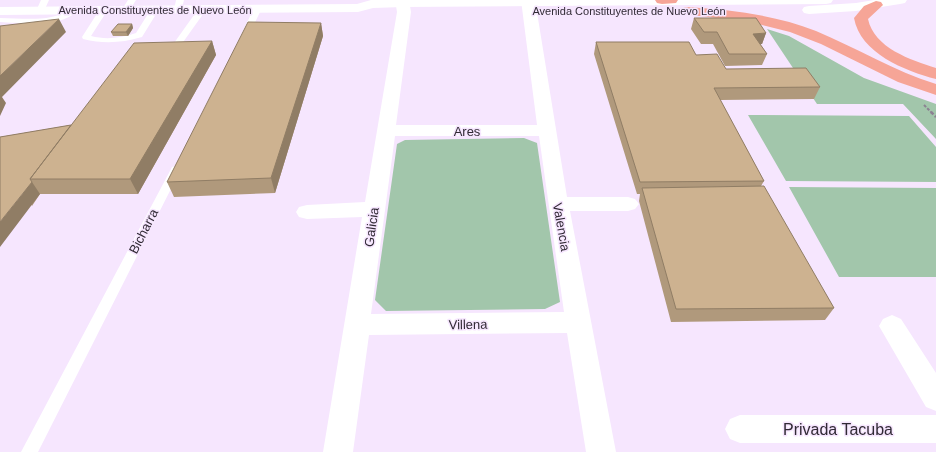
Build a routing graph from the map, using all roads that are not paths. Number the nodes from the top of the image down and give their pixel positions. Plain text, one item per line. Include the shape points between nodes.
1 (662, 0) edge
2 (671, 0) edge
3 (826, 0) edge
4 (900, 0) edge
5 (129, 5) edge
6 (179, 5) edge
7 (403, 5) edge
8 (529, 5) edge
9 (876, 5) junction
10 (42, 6) edge
11 (202, 10) junction
12 (257, 10) junction
13 (0, 11) edge
14 (74, 11) junction
15 (103, 11) junction
16 (154, 11) junction
17 (688, 11) junction
18 (0, 20) edge
19 (239, 46) edge
20 (173, 50) edge
21 (936, 74) edge
22 (936, 90) edge
23 (548, 130) junction
24 (386, 131) junction
25 (181, 158) edge
26 (558, 204) junction
27 (628, 204) dead end
28 (374, 209) junction
29 (307, 212) dead end
30 (579, 322) junction
31 (357, 325) junction
32 (892, 326) dead end
33 (936, 398) edge
34 (740, 429) dead end
35 (936, 429) edge
36 (29, 452) edge
37 (338, 452) edge
38 (601, 452) edge

1 - 2 highway
1 - 3 street, Avenida Constituyentes de Nuevo León
1 - 8 street, Avenida Constituyentes de Nuevo León
4 - 9 street, Avenida Constituyentes de Nuevo León
5 - 15 street, Avenida Constituyentes de Nuevo León
5 - 16 street, Avenida Constituyentes de Nuevo León
6 - 11 street, Avenida Constituyentes de Nuevo León
6 - 16 street, Avenida Constituyentes de Nuevo León
7 - 8 street, Avenida Constituyentes de Nuevo León
7 - 12 street, Avenida Constituyentes de Nuevo León via 371,11 358,8
7 - 24 street, Galicia
8 - 17 street, Avenida Constituyentes de Nuevo León
8 - 23 street, Valencia
9 - 17 street, Avenida Constituyentes de Nuevo León via 834,9
9 - 21 highway via 861,18 867,36 895,57
10 - 13 street, Avenida Constituyentes de Nuevo León
10 - 14 street, Avenida Constituyentes de Nuevo León
11 - 12 street, Avenida Constituyentes de Nuevo León
11 - 20 lane
12 - 19 lane
14 - 15 street, Avenida Constituyentes de Nuevo León
14 - 18 lane via 70,15 54,19
15 - 16 lane via 86,37 99,41 124,40 139,35
17 - 22 highway via 738,15 789,26
23 - 24 street, Ares
23 - 26 street, Valencia
24 - 28 street, Galicia
25 - 36 lane, Bicharra
26 - 27 street
26 - 30 street, Valencia
28 - 29 street
28 - 31 street, Galicia
30 - 31 street, Villena
30 - 38 street, Valencia
31 - 37 street, Galicia
32 - 33 street
34 - 35 street, Privada Tacuba

